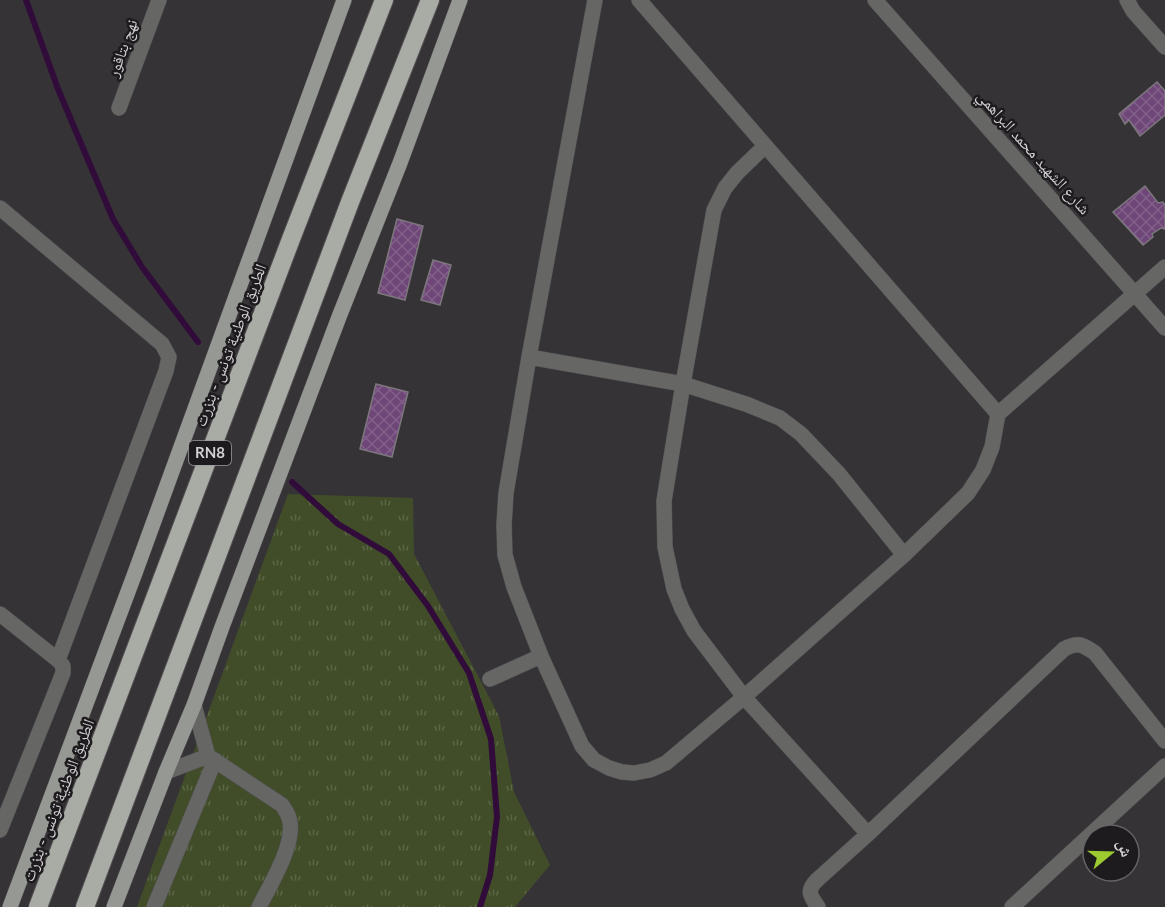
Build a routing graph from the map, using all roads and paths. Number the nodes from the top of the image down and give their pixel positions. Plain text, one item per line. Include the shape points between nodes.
1 (159, 0) edge
2 (344, 0) edge
3 (384, 0) edge
4 (430, 0) edge
5 (460, 0) edge
6 (595, 0) edge
7 (639, 0) edge
8 (875, 0) edge
9 (1127, 0) edge
10 (1165, 47) edge
11 (119, 108) dead end
12 (765, 146) junction
13 (0, 208) edge
14 (1165, 267) edge
15 (1135, 293) junction
16 (1165, 328) edge
17 (529, 357) junction
18 (683, 384) junction
19 (998, 414) junction
20 (904, 555) junction
21 (0, 614) edge
22 (541, 656) junction
23 (58, 660) junction
24 (490, 679) dead end
25 (744, 697) junction
26 (194, 705) junction
27 (1165, 741) edge
28 (212, 758) junction
29 (1165, 766) edge
30 (166, 772) junction
31 (0, 830) edge
32 (868, 834) junction
33 (10, 907) edge
34 (38, 907) edge
35 (85, 907) edge
36 (114, 907) edge
37 (154, 907) edge
38 (259, 907) edge
39 (818, 907) edge
40 (1012, 907) edge

1 - 11 street, نهج بتاقور
2 - 33 main road
3 - 34 highway, الطريق الوطنية تونس - بنزرت / RN8
4 - 35 highway, RN8
5 - 26 main road
6 - 17 street
7 - 12 street
8 - 15 street, شارع الشهيد محمد البراهمي
9 - 10 street
12 - 18 street via 724,188 714,210
12 - 19 street
13 - 23 street via 162,344 169,357
14 - 15 street
15 - 16 street, شارع الشهيد محمد البراهمي
15 - 19 street
17 - 18 street
17 - 22 street via 506,493 505,555
18 - 20 street via 780,418 801,434 839,474
18 - 25 street via 664,501 666,547 674,589 694,631
19 - 20 street via 992,447 968,493
20 - 25 street
21 - 23 street
22 - 24 street
22 - 25 street via 582,746 594,760 622,772 642,772 666,763
23 - 31 street via 63,673
25 - 32 street
26 - 28 street
26 - 30 main road
27 - 32 street via 1095,653 1084,645 1073,644
28 - 30 street
28 - 37 street
28 - 38 street via 282,805 289,817 291,832 286,852
29 - 40 street
30 - 36 main road
32 - 39 street via 811,885

